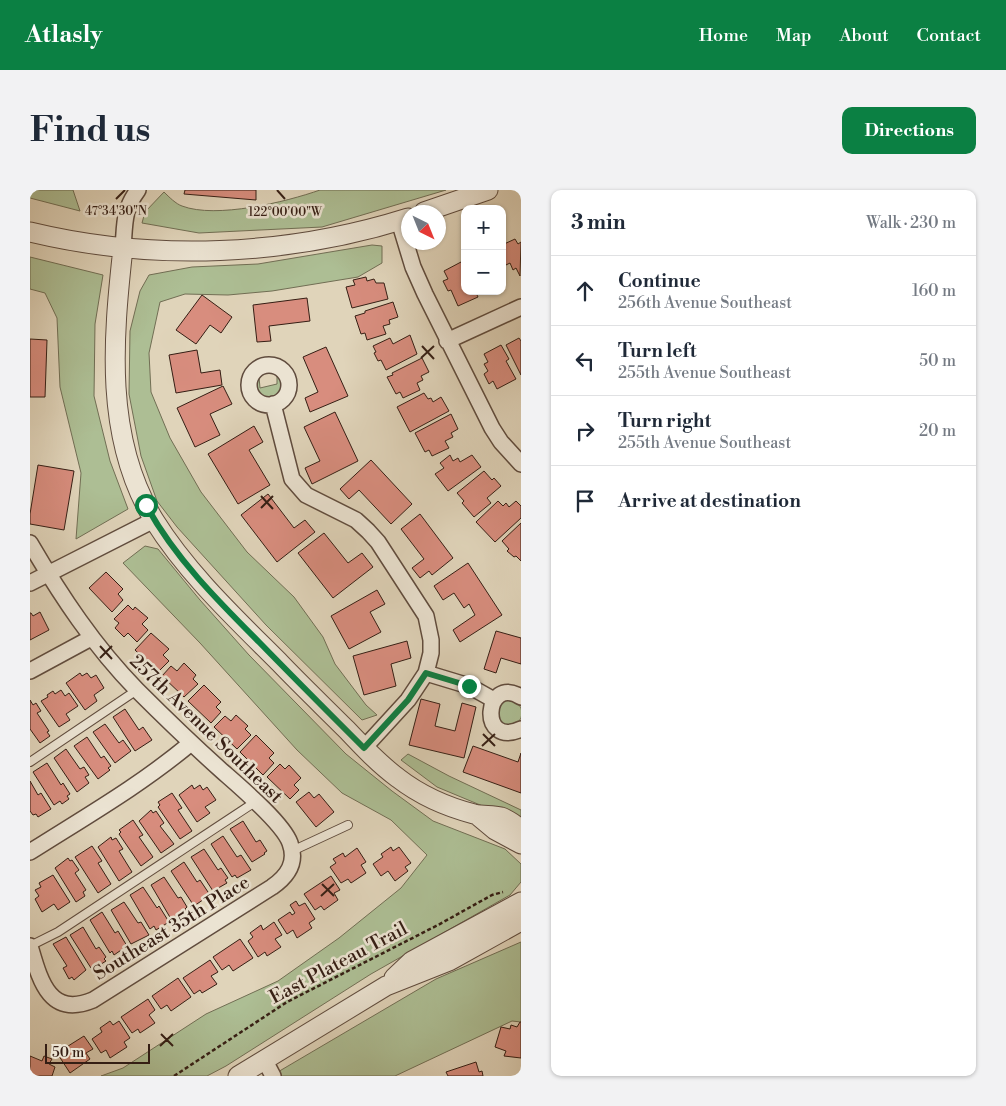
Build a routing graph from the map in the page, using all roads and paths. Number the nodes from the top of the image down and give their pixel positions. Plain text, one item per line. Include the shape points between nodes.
1 (138, 190) edge
2 (488, 190) edge
3 (444, 205) edge
4 (401, 220) edge
5 (30, 232) edge
6 (123, 248) junction
7 (410, 250) edge
8 (521, 307) edge
9 (447, 341) junction
10 (273, 404) dead end
11 (521, 464) edge
12 (154, 520) junction
13 (30, 543) edge
14 (48, 574) junction
15 (30, 583) edge
16 (91, 638) junction
17 (30, 671) edge
18 (426, 673) junction
19 (138, 690) junction
20 (521, 697) edge
21 (494, 700) junction
22 (521, 729) edge
23 (191, 743) junction
24 (364, 748) junction
25 (30, 762) edge
26 (255, 802) junction
27 (476, 814) junction
28 (348, 825) dead end
29 (521, 829) edge
30 (521, 844) edge
31 (292, 851) junction
32 (30, 852) edge
33 (514, 896) edge
34 (521, 921) edge
35 (30, 946) edge
36 (386, 986) junction
37 (264, 1059) junction
38 (174, 1076) edge
39 (238, 1076) edge
40 (273, 1076) edge

1 - 6 street via 126,212
2 - 3 street
4 - 6 street via 357,232 246,250
5 - 6 street via 61,240
6 - 12 street via 114,353 119,417 133,476
7 - 9 street via 414,267
8 - 9 street
9 - 11 street via 492,428
10 - 18 street via 292,479 306,495 356,520 368,531 426,616 431,653
12 - 14 street
12 - 24 street via 216,598
13 - 14 street, 257th Avenue Southeast
14 - 15 street
14 - 16 street, 257th Avenue Southeast
16 - 17 street
16 - 19 street, 257th Avenue Southeast
18 - 21 street via 469,686
18 - 24 street via 408,700
19 - 23 street, 257th Avenue Southeast
19 - 25 lane
20 - 21 street via 506,693
21 - 22 street via 490,718 497,728 509,732
23 - 26 street, 257th Avenue Southeast
23 - 32 street via 130,790
24 - 27 street via 417,790 442,804
26 - 31 street, 257th Avenue Southeast via 283,830
26 - 35 lane via 58,932
27 - 29 street via 502,818
27 - 30 street via 495,830
28 - 31 lane
31 - 35 street, Southeast 35th Place via 290,870 282,880 81,1005 58,1001 44,986
33 - 36 street via 412,961
33 - 38 path, East Plateau Trail via 492,896 287,1002
34 - 36 street via 449,961
36 - 37 street
37 - 39 street
37 - 40 street

